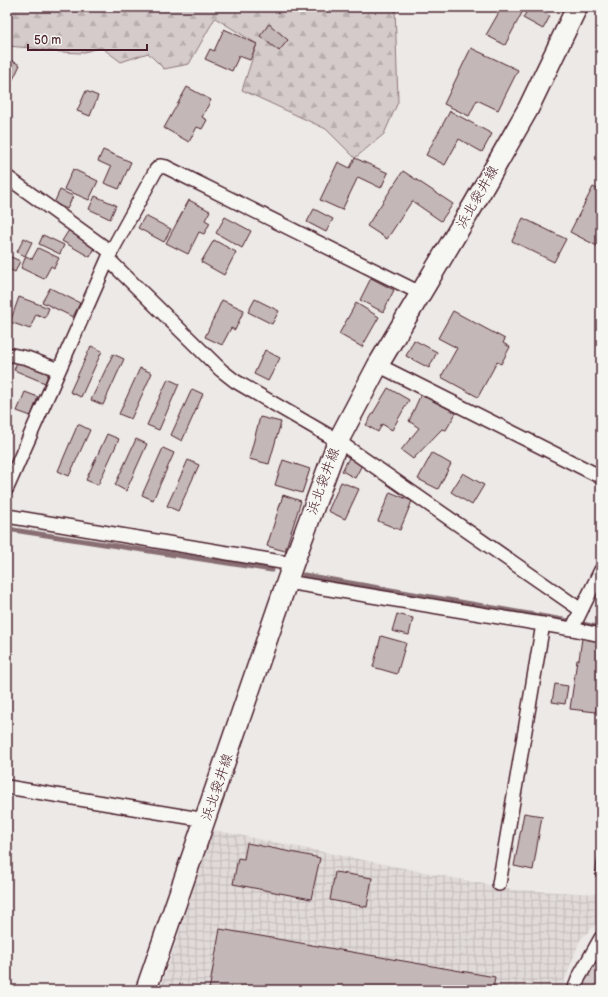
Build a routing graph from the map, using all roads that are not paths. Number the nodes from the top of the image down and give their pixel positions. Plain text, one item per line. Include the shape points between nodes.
1 (578, 7) edge
2 (7, 176) edge
3 (109, 255) junction
4 (420, 293) junction
5 (7, 354) edge
6 (378, 365) junction
7 (59, 370) junction
8 (338, 441) junction
9 (601, 477) edge
10 (7, 488) edge
11 (7, 516) edge
12 (293, 564) junction
13 (601, 570) edge
14 (287, 582) junction
15 (581, 610) junction
16 (543, 624) junction
17 (572, 629) junction
18 (601, 635) edge
19 (7, 787) edge
20 (206, 820) junction
21 (499, 884) dead end
22 (601, 938) edge
23 (146, 990) edge
24 (574, 990) edge

1 - 4 main road, 浜北袋井線 via 528,109
2 - 3 street
3 - 4 street via 160,166
3 - 7 street
3 - 8 street via 220,370
4 - 6 main road, 浜北袋井線
5 - 7 street via 28,358
6 - 8 main road, 浜北袋井線
6 - 9 street
7 - 10 street
8 - 12 main road, 浜北袋井線
8 - 15 street
11 - 12 street
12 - 14 main road, 浜北袋井線
13 - 15 street
14 - 16 street
14 - 20 main road, 浜北袋井線
15 - 17 street
16 - 17 street
16 - 21 street
17 - 18 street
19 - 20 street
20 - 23 main road, 浜北袋井線
22 - 24 street

